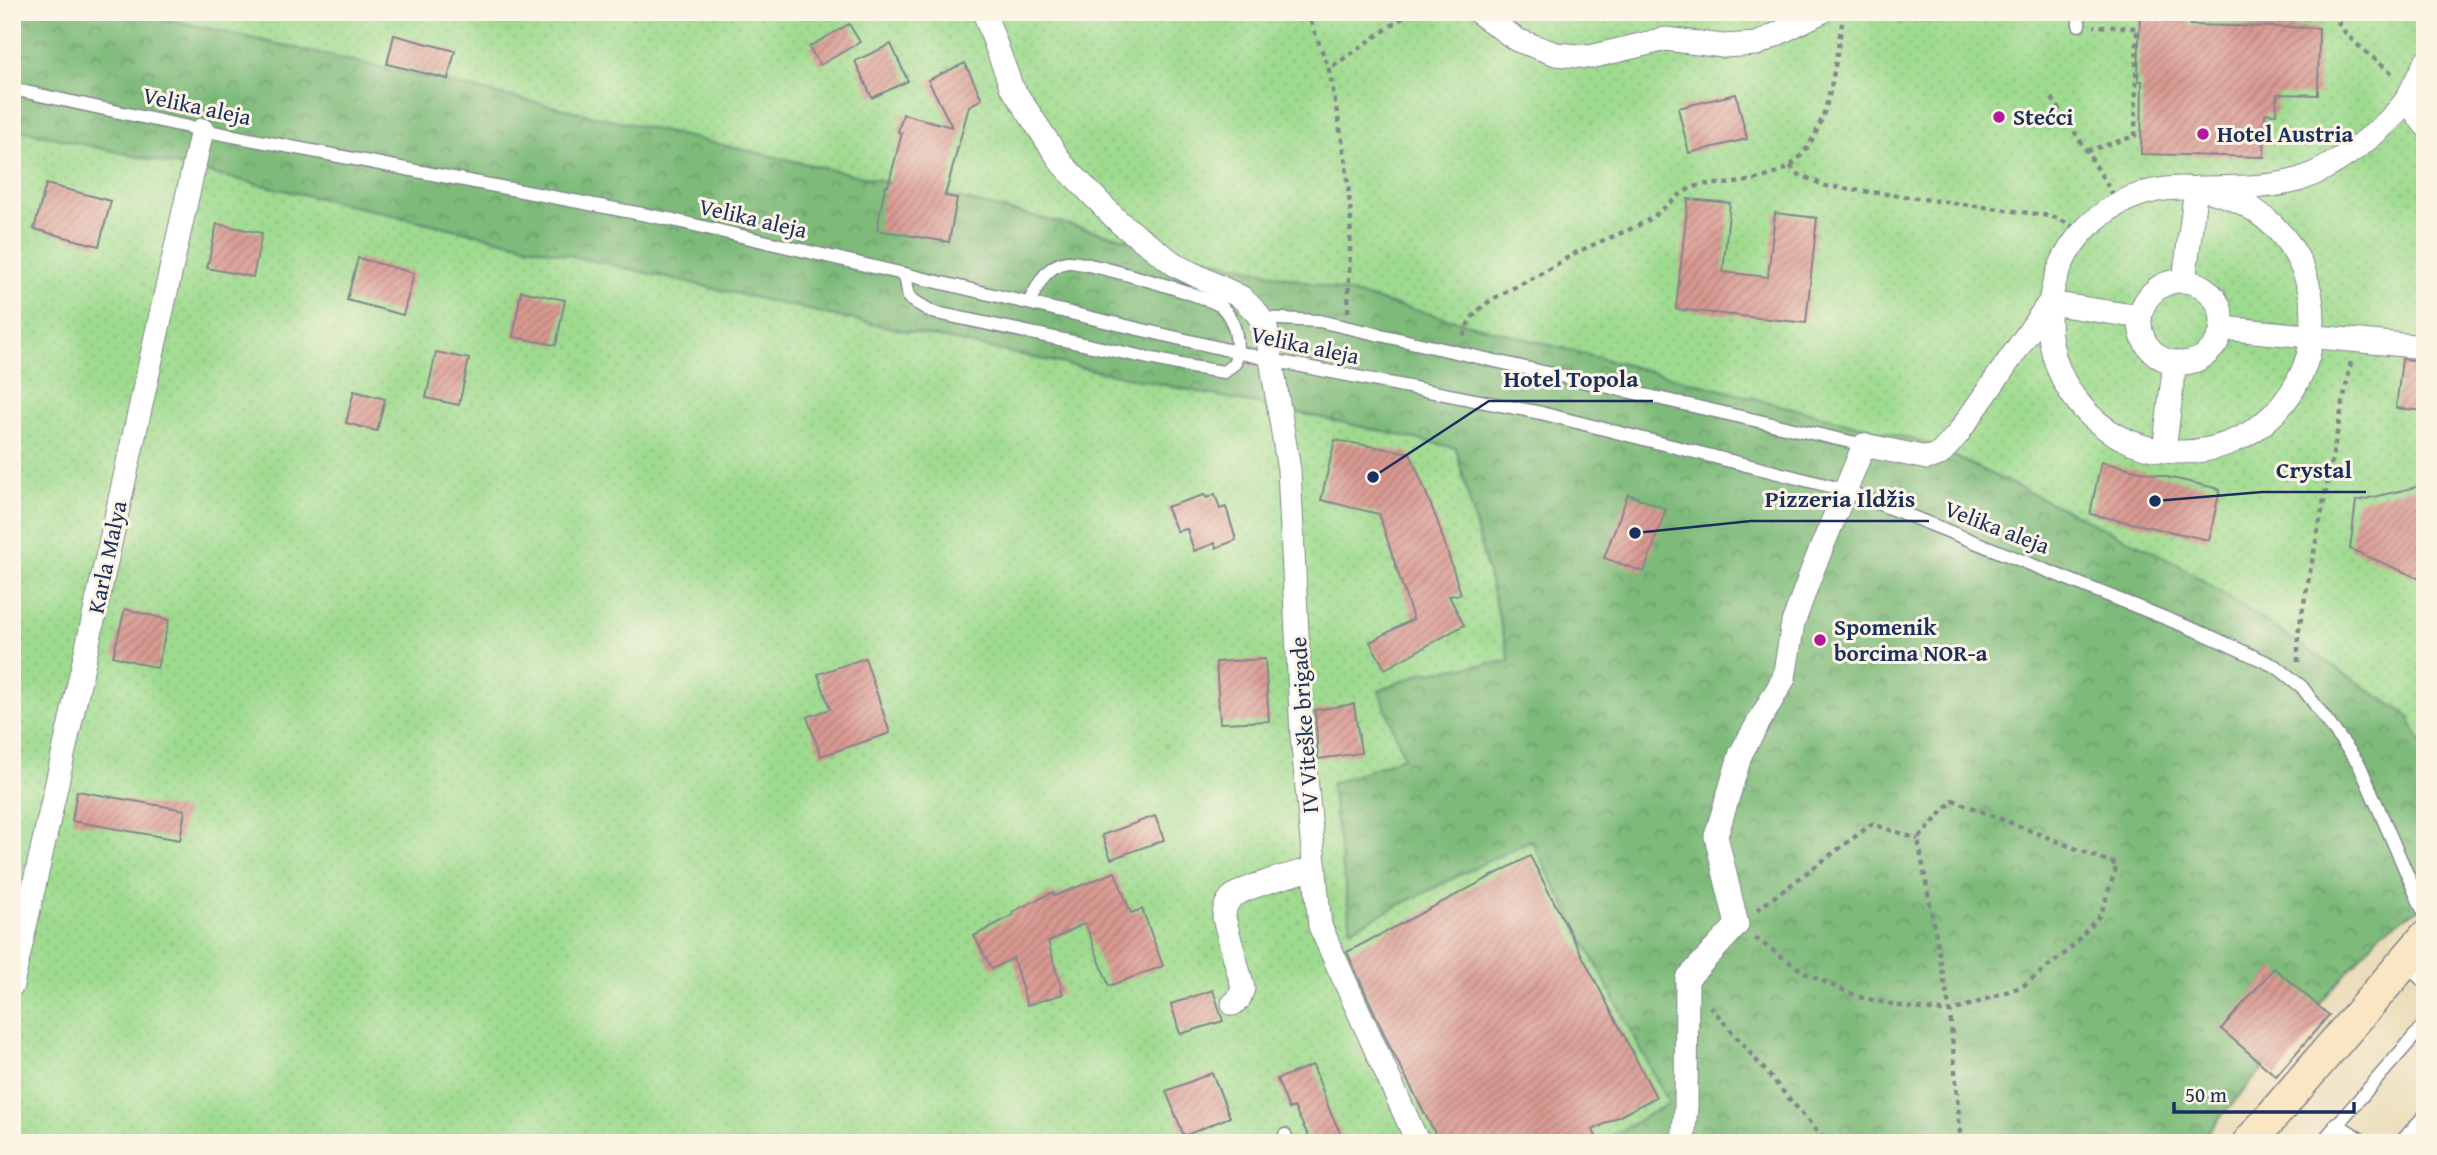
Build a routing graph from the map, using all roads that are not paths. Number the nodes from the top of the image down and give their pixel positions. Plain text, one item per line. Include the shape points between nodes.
1 (984, 12) edge
2 (1478, 12) edge
3 (1821, 12) edge
4 (2425, 64) edge
5 (12, 89) edge
6 (2407, 99) junction
7 (2425, 125) edge
8 (202, 130) junction
9 (2196, 188) junction
10 (905, 274) junction
11 (2184, 281) junction
12 (1029, 303) junction
13 (2049, 303) junction
14 (2140, 317) junction
15 (1261, 318) junction
16 (2222, 328) junction
17 (2312, 338) junction
18 (2425, 347) edge
19 (1237, 352) junction
20 (1271, 360) junction
21 (2175, 362) junction
22 (1864, 445) junction
23 (2164, 451) junction
24 (1845, 491) junction
25 (1315, 868) junction
26 (2425, 915) edge
27 (2425, 939) edge
28 (2414, 972) edge
29 (12, 985) edge
30 (1233, 1004) dead end
31 (2425, 1024) edge
32 (2425, 1115) edge
33 (2336, 1123) junction
34 (1418, 1143) edge
35 (1683, 1143) edge
36 (2249, 1143) edge
37 (2320, 1143) edge
38 (2366, 1143) edge
39 (2400, 1143) edge

1 - 15 street via 1011,86 1063,165 1120,223 1177,267 1241,298
2 - 3 street via 1517,40 1556,54 1590,57 1666,39 1723,46 1757,44
4 - 6 street
5 - 8 lane, Velika aleja
6 - 7 street
6 - 9 street via 2383,127 2313,173 2269,185
8 - 10 lane, Velika aleja via 673,220
8 - 29 street, Karla Malya
9 - 11 street
9 - 13 street via 2153,190 2118,203 2081,232 2059,267
9 - 17 street via 2246,205 2281,234 2298,259 2311,295
10 - 12 lane, Velika aleja
10 - 19 lane via 909,298 932,312 1191,368 1224,372 1236,363
11 - 14 street via 2150,294
11 - 16 street via 2197,284 2217,302
12 - 19 lane, Velika aleja
12 - 19 lane via 1045,271 1068,262 1115,271 1222,306 1236,329
13 - 14 street
13 - 22 street via 1940,454 1927,458
13 - 23 street via 2051,347 2065,384 2081,407 2125,440
14 - 21 street via 2152,351
15 - 20 street, IV Viteške brigade
15 - 22 lane via 1348,327
16 - 17 street
16 - 21 street via 2211,351 2188,362
17 - 18 street
17 - 23 street via 2304,369 2287,400 2260,427 2217,447
19 - 20 lane, Velika aleja
20 - 24 lane, Velika aleja via 1541,414
20 - 25 street, IV Viteške brigade via 1289,470 1302,735
21 - 23 street
22 - 24 street
24 - 26 lane, Velika aleja via 2277,667 2302,687 2360,764
24 - 35 street via 1793,623 1784,678 1741,753 1716,836 1737,925 1687,979
25 - 30 street via 1243,891 1224,908 1243,988
25 - 34 street, IV Viteške brigade via 1320,926
27 - 28 street
28 - 36 street
31 - 33 lane
32 - 39 lane
33 - 37 lane
33 - 38 lane

